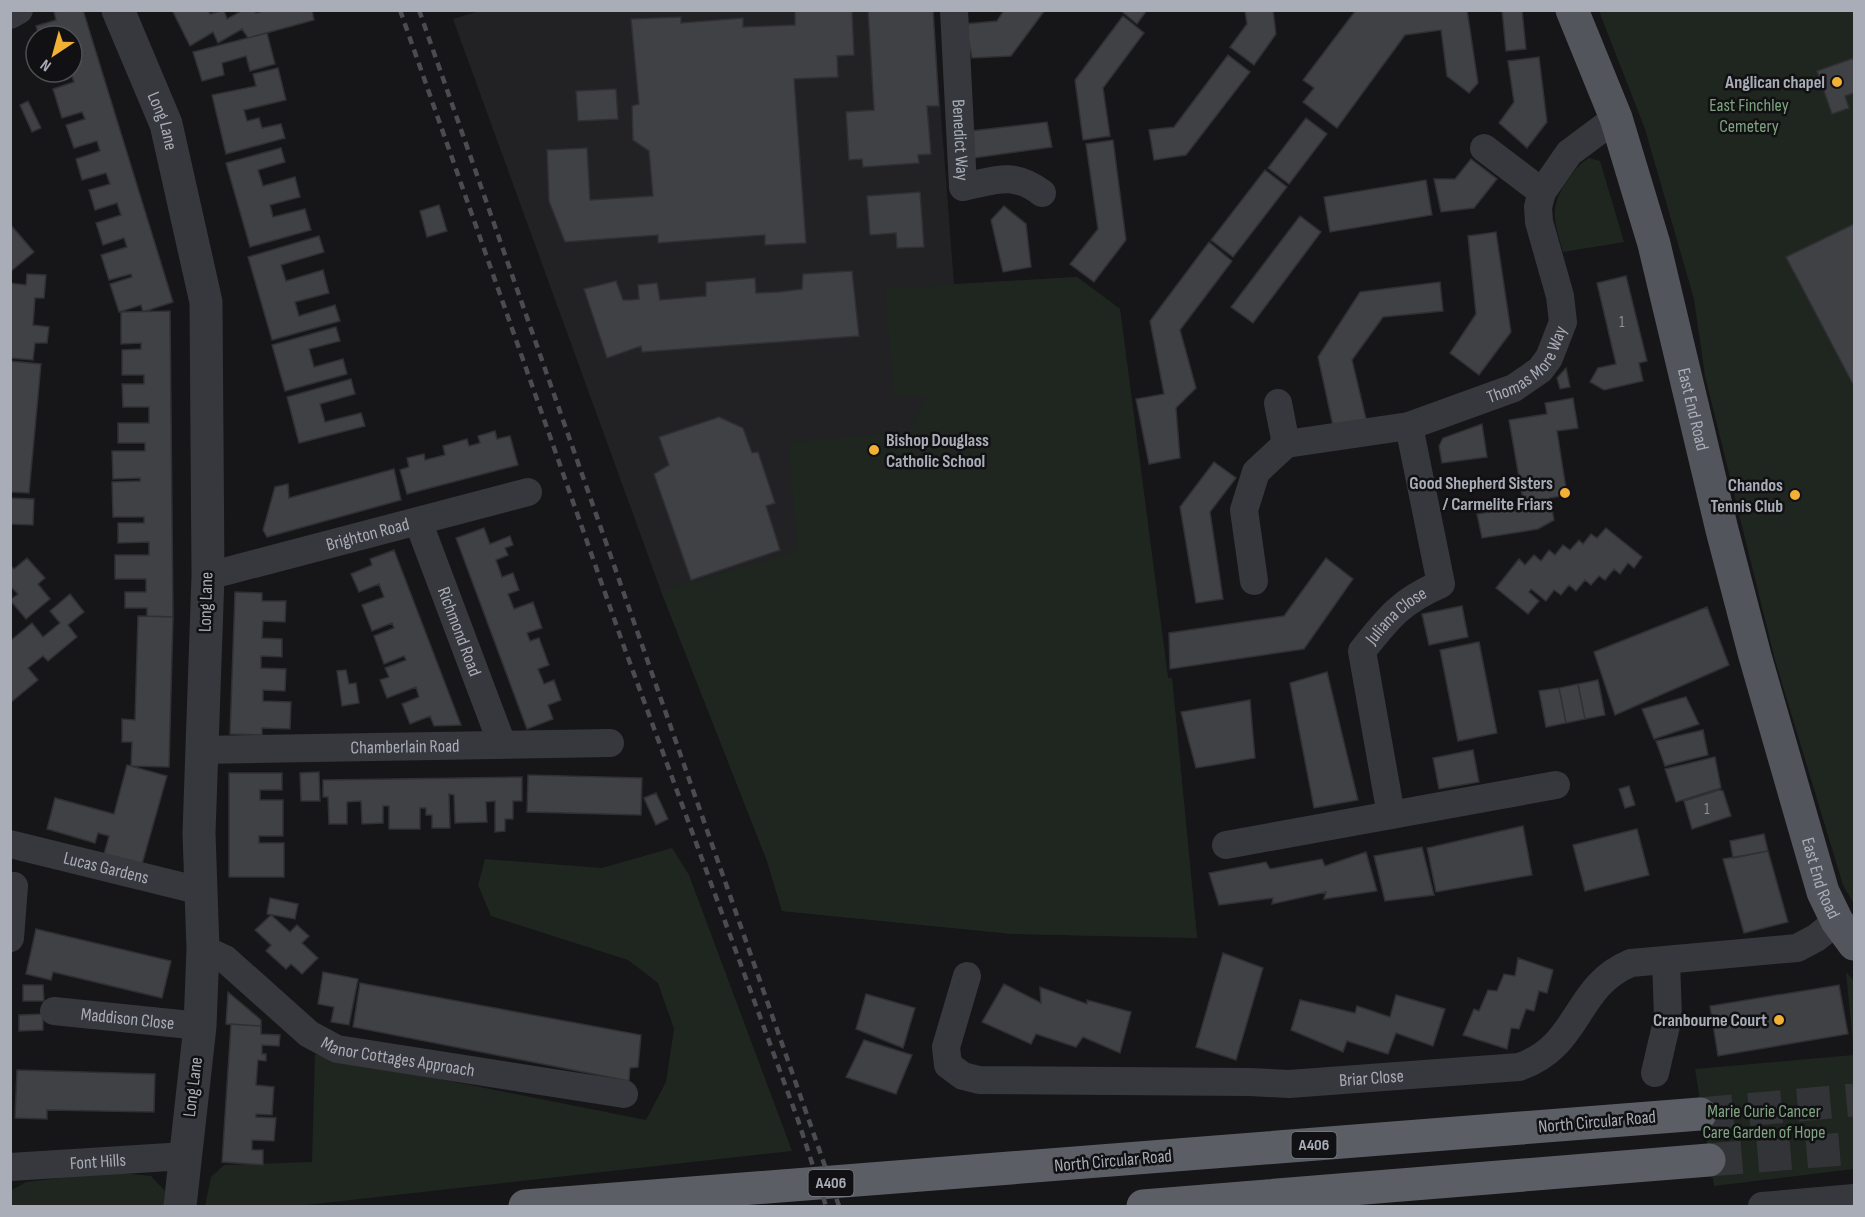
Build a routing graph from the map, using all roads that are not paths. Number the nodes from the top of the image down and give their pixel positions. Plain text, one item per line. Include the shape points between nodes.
1 (20, 10) edge
2 (118, 10) edge
3 (954, 10) edge
4 (1572, 10) edge
5 (10, 15) edge
6 (1616, 118) junction
7 (1484, 148) dead end
8 (1542, 192) junction
9 (1042, 193) dead end
10 (1278, 403) dead end
11 (1409, 426) junction
12 (1286, 444) junction
13 (528, 492) dead end
14 (418, 521) junction
15 (208, 576) junction
16 (1254, 581) dead end
17 (610, 743) dead end
18 (502, 744) junction
19 (201, 750) junction
20 (1556, 784) dead end
21 (1391, 815) junction
22 (10, 844) edge
23 (1226, 845) dead end
24 (14, 886) dead end
25 (201, 891) junction
26 (1846, 933) edge
27 (10, 938) edge
28 (203, 949) junction
29 (1666, 960) junction
30 (967, 976) dead end
31 (54, 1011) dead end
32 (200, 1026) junction
33 (1655, 1072) dead end
34 (624, 1094) dead end
35 (1701, 1114) tunnel mouth
36 (185, 1156) junction
37 (1709, 1160) tunnel mouth
38 (10, 1167) edge
39 (1854, 1198) edge
40 (180, 1206) edge
41 (525, 1206) edge
42 (1143, 1206) edge
43 (1762, 1206) edge

1 - 5 street
2 - 15 street, Long Lane via 166,124 206,302
3 - 9 street, Benedict Way via 963,187 1010,177 1027,182
4 - 6 main road, East End Road
6 - 8 street, Thomas More Way via 1569,153
6 - 26 main road, East End Road via 1654,244 1755,656 1823,892
7 - 8 street
8 - 11 street, Thomas More Way via 1539,222 1560,296 1563,322 1549,358 1540,370 1514,388
10 - 12 street
11 - 12 street, Thomas More Way
11 - 21 street, Juliana Close via 1441,584 1413,596 1388,618 1362,651
12 - 16 street via 1256,472 1244,510
13 - 14 street, Brighton Road
14 - 15 street, Brighton Road
14 - 18 street, Richmond Road
15 - 19 street, Long Lane
17 - 18 street, Chamberlain Road
18 - 19 street, Chamberlain Road
19 - 25 street, Long Lane
20 - 21 street
21 - 23 street
22 - 25 street, Lucas Gardens
24 - 27 street
25 - 28 street, Long Lane
26 - 29 street, Briar Close via 1816,938 1797,948
28 - 32 street, Long Lane
28 - 34 street, Manor Cottages Approach via 225,959 309,1034 337,1049
29 - 30 street, Briar Close via 1631,963 1610,974 1599,983 1558,1044 1533,1062 1289,1084 963,1077 948,1065 946,1047
29 - 33 street via 1668,1017
31 - 32 street, Maddison Close
32 - 36 street, Long Lane
35 - 41 highway, North Circular Road / A406
36 - 38 street, Font Hills
36 - 40 street, Long Lane
37 - 42 highway
39 - 43 street

